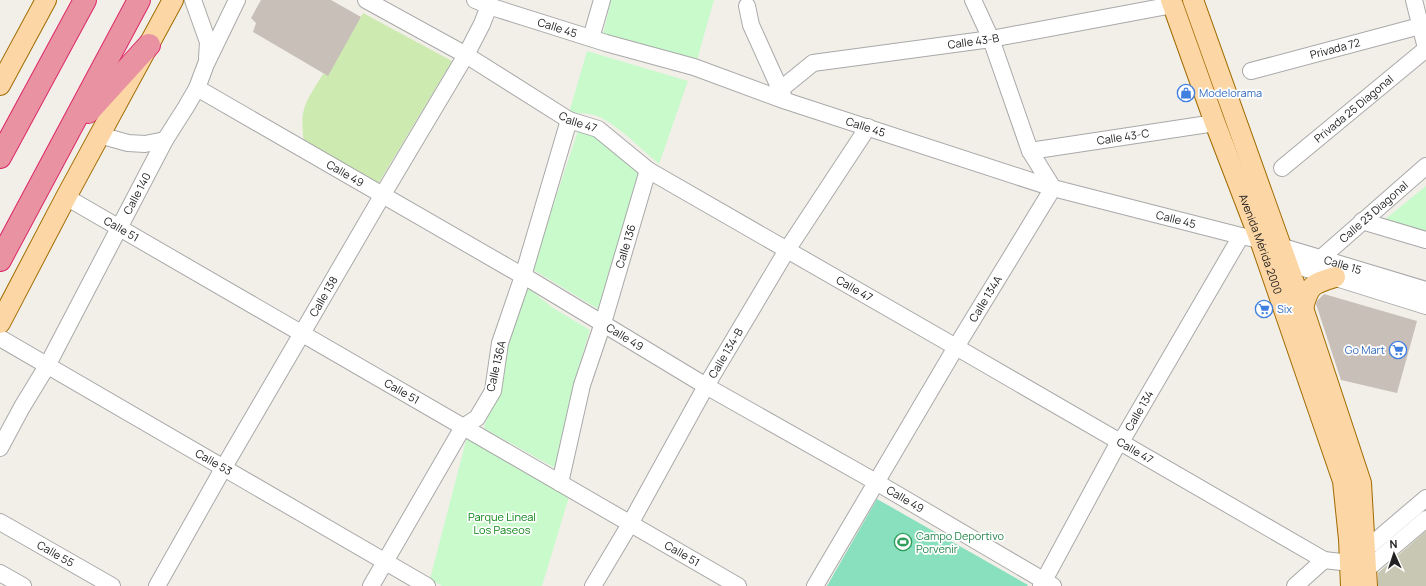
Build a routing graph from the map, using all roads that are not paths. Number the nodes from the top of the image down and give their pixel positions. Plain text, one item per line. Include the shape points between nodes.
1 (46, 0) edge
2 (85, 0) edge
3 (139, 0) edge
4 (173, 0) edge
5 (193, 0) edge
6 (237, 0) edge
7 (366, 0) edge
8 (602, 0) edge
9 (973, 0) edge
10 (1193, 0) edge
11 (1414, 0) edge
12 (482, 3) edge
13 (1172, 3) edge
14 (747, 6) dead end
15 (1420, 26) junction
16 (591, 38) junction
17 (991, 39) junction
18 (149, 45) junction
19 (1426, 48) edge
20 (466, 55) junction
21 (206, 64) junction
22 (1251, 71) dead end
23 (0, 85) edge
24 (197, 88) junction
25 (783, 95) junction
26 (569, 120) junction
27 (1216, 123) junction
28 (868, 127) junction
29 (99, 135) junction
30 (64, 138) junction
31 (165, 140) junction
32 (1030, 151) junction
33 (0, 157) edge
34 (1426, 166) edge
35 (1282, 168) dead end
36 (648, 170) junction
37 (1053, 188) junction
38 (382, 196) junction
39 (66, 197) junction
40 (1362, 222) junction
41 (119, 228) junction
42 (1241, 236) junction
43 (1260, 240) junction
44 (1426, 240) edge
45 (787, 250) junction
46 (1279, 258) junction
47 (1321, 258) junction
48 (0, 260) edge
49 (522, 276) junction
50 (1335, 277) junction
51 (1426, 290) edge
52 (1426, 306) edge
53 (1303, 308) junction
54 (0, 323) edge
55 (603, 323) junction
56 (302, 334) junction
57 (0, 338) edge
58 (956, 346) junction
59 (47, 366) junction
60 (706, 386) junction
61 (463, 427) junction
62 (1120, 442) junction
63 (0, 448) edge
64 (224, 467) junction
65 (876, 482) junction
66 (560, 483) junction
67 (1426, 498) edge
68 (1426, 519) edge
69 (0, 522) edge
70 (630, 524) junction
71 (1366, 550) junction
72 (1324, 560) junction
73 (385, 562) junction
74 (0, 573) edge
75 (1361, 573) edge
76 (1046, 584) edge
77 (23, 586) edge
78 (112, 586) edge
79 (157, 586) edge
80 (371, 586) edge
81 (427, 586) edge
82 (593, 586) edge
83 (738, 586) edge
84 (815, 586) edge
85 (1295, 586) edge
86 (1350, 586) edge

1 - 23 main road
2 - 33 highway
3 - 30 highway
4 - 18 main road
5 - 21 street via 208,42
6 - 21 street, Calle 140
7 - 20 street, Calle 47
8 - 16 street
9 - 17 street
10 - 46 main road, Avenida Mérida 2000
11 - 15 street
12 - 16 street, Calle 45
12 - 20 street, Calle 138 via 482,24
13 - 17 street, Calle 43-B
13 - 27 main road, Avenida Mérida 2000
14 - 25 street via 751,25
15 - 19 street
15 - 22 street, Privada 72
16 - 25 street, Calle 45
17 - 25 street, Calle 43-B via 813,64
17 - 32 street
18 - 29 main road
18 - 30 highway
19 - 35 street, Privada 25 Diagonal
20 - 26 street, Calle 47
20 - 38 street, Calle 138
21 - 24 street, Calle 140
24 - 31 street, Calle 140
24 - 38 street, Calle 49
25 - 28 street, Calle 45
26 - 36 street, Calle 47 via 598,129
26 - 49 street, Calle 136A
27 - 32 street, Calle 43-C
27 - 43 main road, Avenida Mérida 2000
28 - 37 street, Calle 45
28 - 45 street, Calle 134-B
29 - 31 street via 128,143 145,144
29 - 39 main road
30 - 48 highway
31 - 41 street, Calle 140
32 - 37 street
34 - 40 street, Calle 23 Diagonal
36 - 45 street, Calle 47
36 - 55 street, Calle 136
37 - 42 street, Calle 45
37 - 58 street, Calle 134A
38 - 49 street, Calle 49
38 - 56 street, Calle 138
39 - 41 street, Calle 51
39 - 54 main road
40 - 44 street
40 - 47 street, Calle 23 Diagonal
41 - 56 street, Calle 51
41 - 59 street, Calle 140
42 - 43 street, Calle 45
42 - 62 street, Calle 134
43 - 46 main road, Avenida Mérida 2000
45 - 58 street, Calle 47
45 - 60 street, Calle 134-B
46 - 47 street, Calle 15
46 - 50 street, Calle 15
46 - 53 main road, Avenida Mérida 2000
46 - 75 main road, Avenida Mérida 2000 via 1343,481 1346,508
47 - 51 street, Calle 15
49 - 55 street, Calle 49
49 - 61 street, Calle 136A via 500,343 492,391 477,418
50 - 52 street, Calle 15
50 - 53 main road via 1315,284 1309,290
53 - 71 main road, Avenida Mérida 2000 via 1361,483
55 - 60 street, Calle 49
55 - 66 street, Calle 136 via 582,385
56 - 61 street, Calle 51
56 - 64 street, Calle 138
57 - 59 street, Calle 53
58 - 62 street, Calle 47
58 - 65 street, Calle 134A
59 - 63 street, Calle 140
59 - 64 street, Calle 53
60 - 65 street, Calle 49
60 - 70 street, Calle 134-B
61 - 66 street, Calle 51
61 - 73 street, Calle 136A
62 - 72 street, Calle 47
62 - 76 street, Calle 134
64 - 73 street, Calle 53
64 - 79 street, Calle 138
65 - 76 street, Calle 49
65 - 84 street, Calle 134A
66 - 70 street, Calle 51
67 - 71 street
68 - 75 street
69 - 78 street, Calle 55
70 - 82 street, Calle 134-B
70 - 83 street, Calle 51
71 - 75 main road, Avenida Mérida 2000
72 - 75 street, Calle 47
72 - 85 street
73 - 80 street, Calle 136A
73 - 81 street, Calle 53
74 - 77 street
75 - 86 main road, Avenida Mérida 2000

